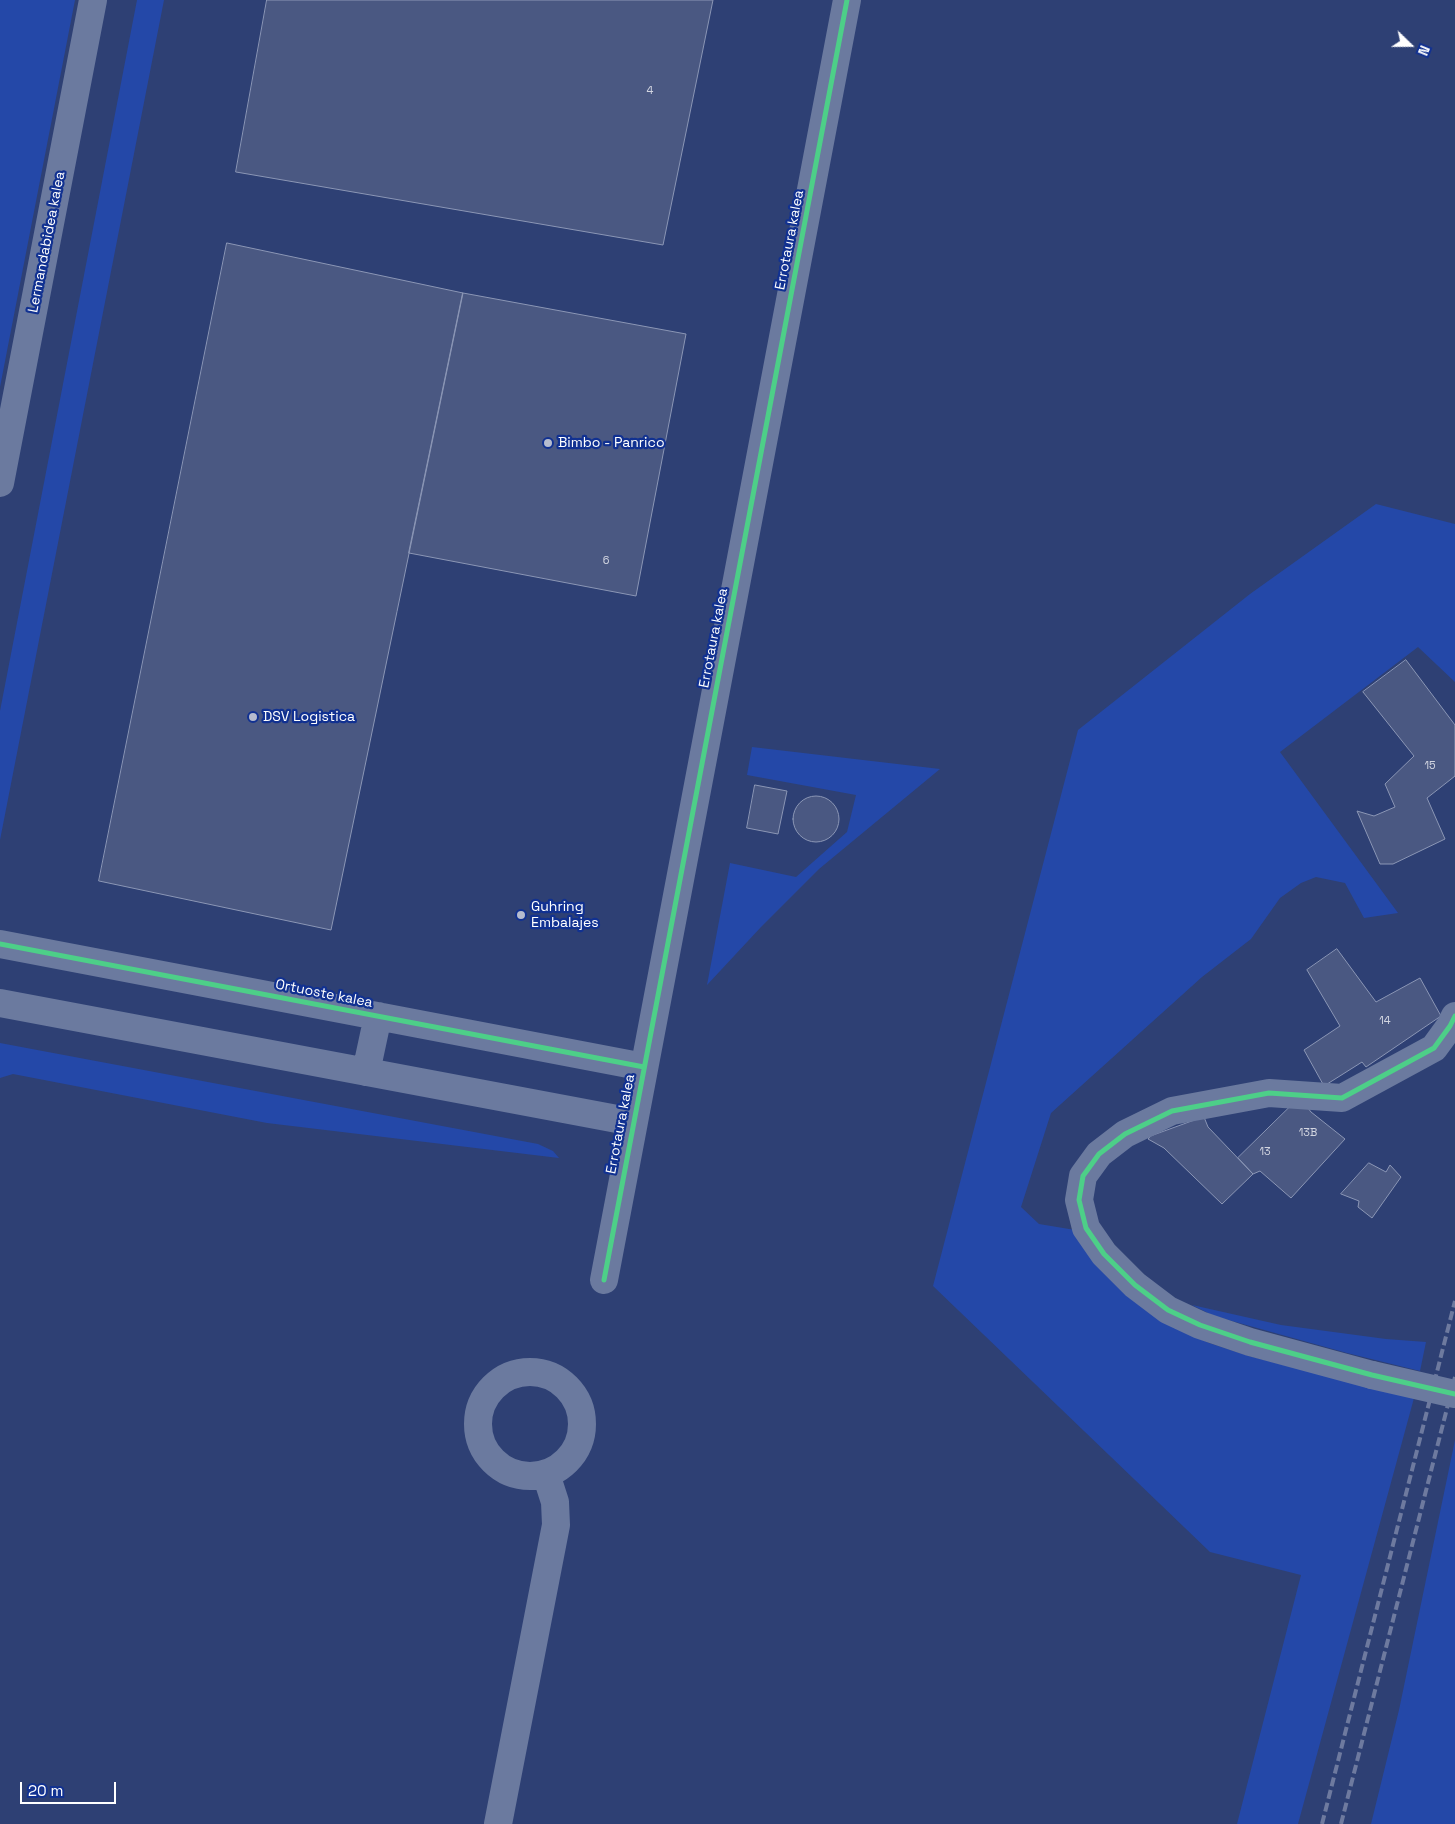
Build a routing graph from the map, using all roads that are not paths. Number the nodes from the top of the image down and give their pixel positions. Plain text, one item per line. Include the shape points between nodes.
1 (94, 0) edge
2 (847, 0) edge
3 (0, 483) edge
4 (0, 944) edge
5 (0, 1003) edge
6 (378, 1016) junction
7 (1455, 1016) edge
8 (644, 1067) junction
9 (366, 1072) junction
10 (633, 1122) junction
11 (604, 1280) dead end
12 (1455, 1394) edge
13 (546, 1474) dead end
14 (498, 1824) edge

1 - 3 street, Lermandabidea kalea
2 - 8 street, Errotaura kalea
4 - 6 street, Ortuoste kalea
5 - 9 street
6 - 8 street, Ortuoste kalea
6 - 9 street, Ortuoste kalea
7 - 12 street, bridge via 1434,1048 1342,1098 1269,1093 1172,1111 1124,1134 1099,1154 1083,1176 1079,1200 1086,1228 1104,1254 1168,1310 1250,1342
8 - 10 street, Errotaura kalea
9 - 10 street
10 - 11 street, Errotaura kalea
13 - 14 street via 555,1502 556,1525

